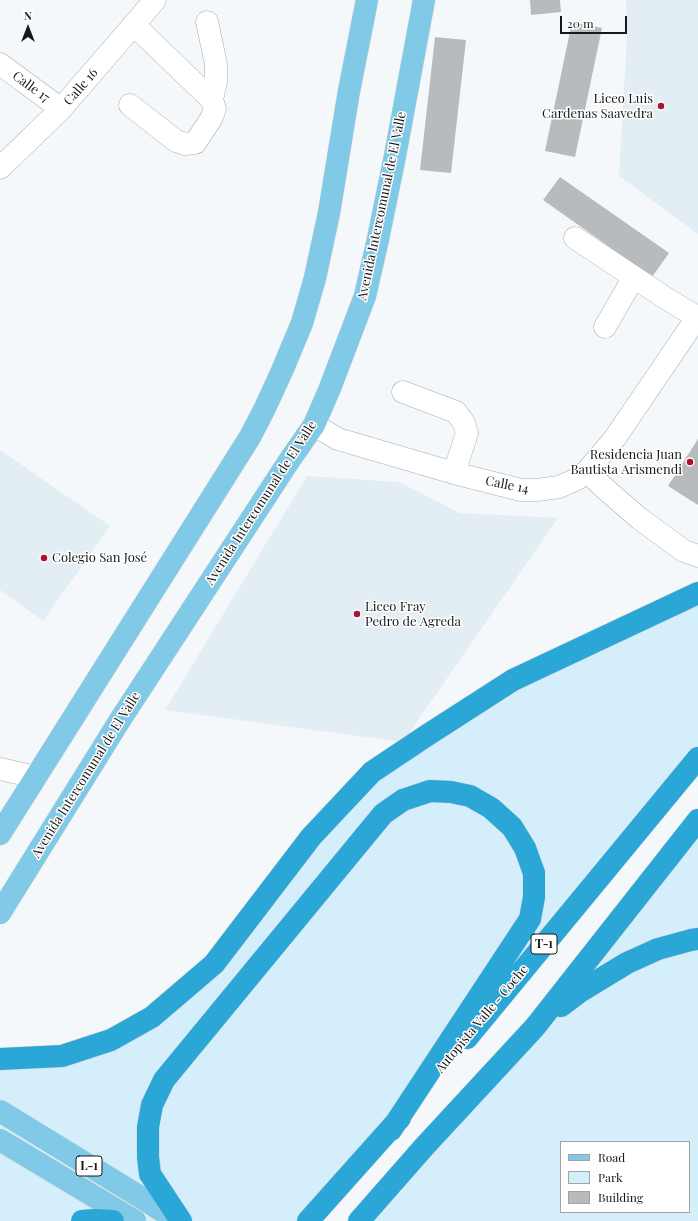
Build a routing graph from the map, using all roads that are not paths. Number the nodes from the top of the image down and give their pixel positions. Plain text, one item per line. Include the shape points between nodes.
1 (155, 0) edge
2 (367, 0) edge
3 (424, 0) edge
4 (207, 22) dead end
5 (134, 25) junction
6 (0, 64) edge
7 (212, 100) junction
8 (130, 106) dead end
9 (61, 109) junction
10 (0, 168) edge
11 (575, 238) dead end
12 (634, 277) junction
13 (606, 327) dead end
14 (695, 327) edge
15 (404, 392) dead end
16 (314, 425) junction
17 (587, 471) junction
18 (454, 473) junction
19 (698, 556) edge
20 (698, 593) edge
21 (698, 758) edge
22 (0, 769) edge
23 (36, 777) junction
24 (698, 820) edge
25 (0, 834) edge
26 (0, 913) edge
27 (698, 939) edge
28 (535, 1027) junction
29 (0, 1059) edge
30 (0, 1111) edge
31 (391, 1130) junction
32 (0, 1140) edge
33 (82, 1221) edge
34 (113, 1221) edge
35 (134, 1221) edge
36 (178, 1221) edge
37 (181, 1221) edge
38 (308, 1221) edge
39 (359, 1221) edge

1 - 5 street, Calle 16
2 - 23 main road via 316,278 302,323 282,371 250,437
3 - 16 main road, Avenida Intercomunal de El Valle via 365,296
4 - 7 street via 216,64
5 - 7 street
5 - 9 street, Calle 16
6 - 9 street, Calle 17
7 - 8 street via 215,109 211,119 195,142 185,144 176,141
9 - 10 street, Calle 16
11 - 12 street
12 - 13 street
12 - 14 street via 667,299
14 - 17 street, Calle 14 via 615,438
15 - 18 street via 456,412 464,423 466,432
16 - 18 street, Calle 14 via 338,439
16 - 26 main road, Avenida Intercomunal de El Valle via 120,720
17 - 18 street, Calle 14 via 558,487 537,490 521,490
17 - 19 street via 640,519 684,551
20 - 29 highway via 513,680 372,772 311,837 214,964 152,1017 111,1040 62,1056
21 - 31 highway, Autopista Valle - Coche / T-1
22 - 23 street
23 - 25 main road
24 - 28 highway
27 - 28 highway via 658,949 628,963 581,991
28 - 39 highway
30 - 36 main road, L-1
31 - 37 highway via 530,919 534,897 534,873 525,848 512,827 486,805 470,796 451,792 430,791 404,800 383,814 164,1080 152,1105 148,1127 150,1174
31 - 38 highway, Autopista Valle - Coche / T-1
32 - 35 main road, L-1
33 - 34 highway

